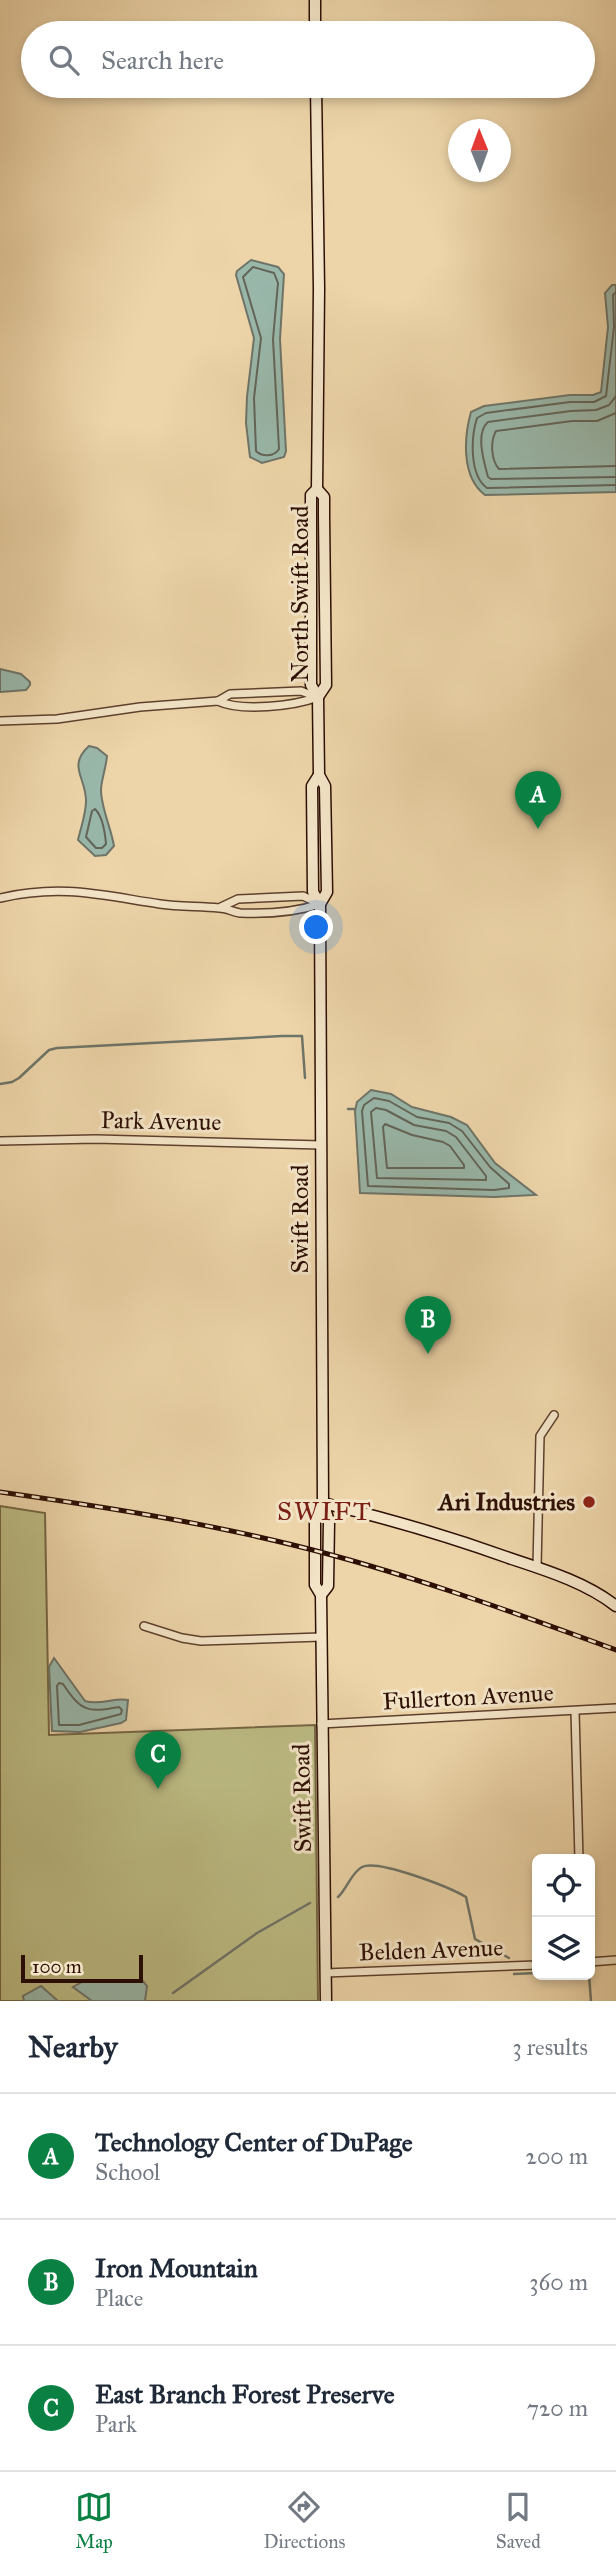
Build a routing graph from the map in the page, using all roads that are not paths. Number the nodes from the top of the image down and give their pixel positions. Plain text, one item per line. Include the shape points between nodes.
1 (315, 0) edge
2 (315, 21) edge
3 (316, 98) edge
4 (318, 697) junction
5 (218, 701) junction
6 (0, 721) edge
7 (0, 898) edge
8 (320, 904) junction
9 (221, 908) junction
10 (0, 1141) edge
11 (321, 1145) junction
12 (554, 1415) dead end
13 (323, 1503) junction
14 (537, 1567) junction
15 (616, 1606) edge
16 (144, 1626) dead end
17 (321, 1636) junction
18 (616, 1708) edge
19 (575, 1711) junction
20 (321, 1724) junction
21 (579, 1854) edge
22 (616, 1961) edge
23 (595, 1962) edge
24 (532, 1965) edge
25 (326, 1973) junction
26 (326, 2001) edge

1 - 2 street
3 - 4 street, North Swift Road via 317,489 324,496 326,672 326,685
4 - 5 street via 301,703 230,706
4 - 5 street via 300,691 230,694
4 - 8 street, North Swift Road via 319,775 312,786 312,799 313,892
5 - 6 street
7 - 9 street via 98,892 183,907
8 - 9 street via 303,910 238,913
8 - 9 street via 303,896 238,899
8 - 11 street, Swift Road
10 - 11 street, Park Avenue
11 - 13 street, Swift Road
12 - 14 street via 540,1436
13 - 14 street via 406,1524
13 - 17 street, Swift Road via 315,1520
14 - 15 street via 595,1591
16 - 17 street via 201,1641
17 - 20 street, Swift Road
18 - 19 street, Fullerton Avenue
19 - 20 street, Fullerton Avenue
19 - 21 street
20 - 25 street, Swift Road
22 - 23 street
24 - 25 street, Belden Avenue
25 - 26 street, Swift Road

